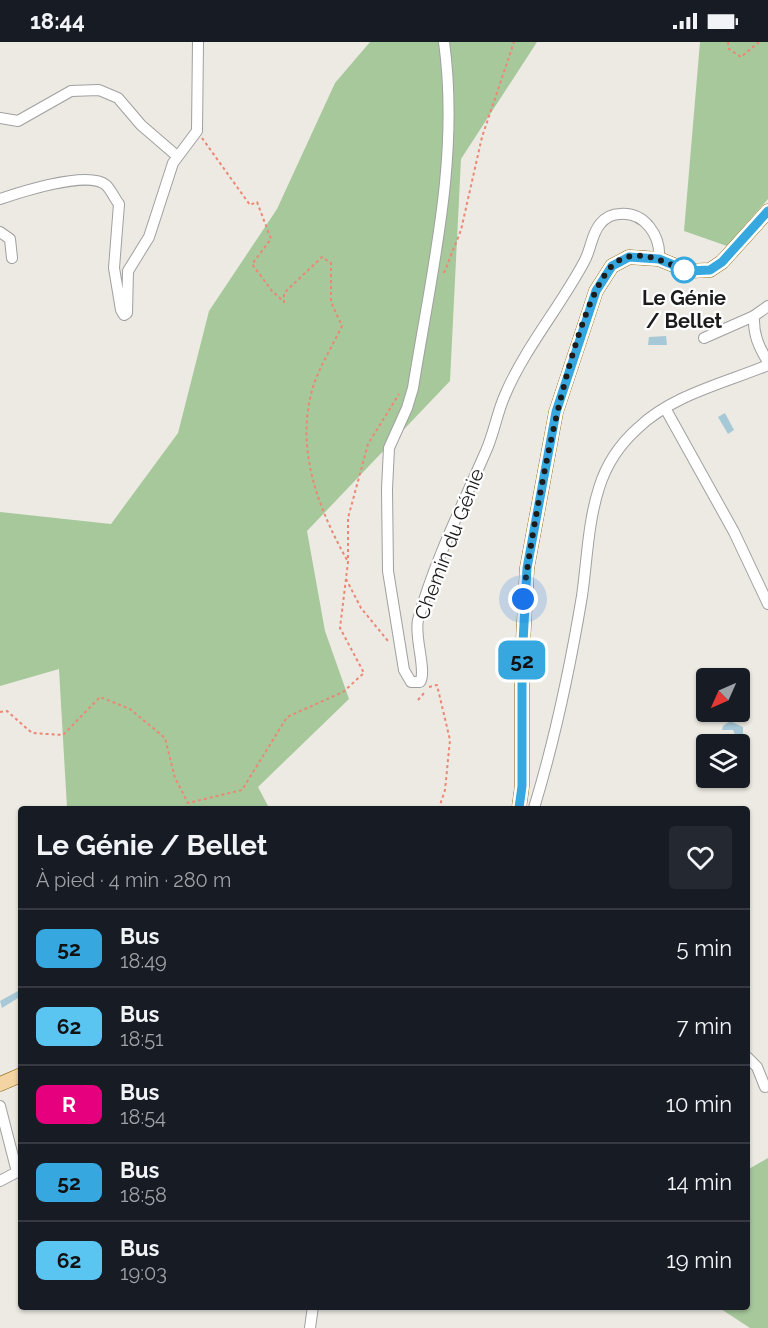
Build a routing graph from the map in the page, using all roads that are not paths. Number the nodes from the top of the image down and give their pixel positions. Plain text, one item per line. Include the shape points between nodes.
1 (198, 42) edge
2 (444, 42) edge
3 (0, 118) edge
4 (177, 156) junction
5 (0, 199) edge
6 (768, 211) edge
7 (0, 232) edge
8 (12, 258) dead end
9 (659, 259) junction
10 (768, 306) edge
11 (754, 316) junction
12 (704, 338) dead end
13 (768, 364) edge
14 (665, 408) junction
15 (768, 604) edge
16 (519, 806) edge
17 (535, 806) edge
18 (750, 1060) edge
19 (18, 1076) edge
20 (0, 1083) edge
21 (765, 1087) dead end
22 (0, 1106) edge
23 (0, 1181) edge
24 (312, 1310) edge
25 (310, 1328) edge

1 - 4 street via 197,131
2 - 9 street, Chemin du Génie via 448,93 446,191 412,388 389,448 388,571 405,675 411,682 420,682 422,678 418,622 510,384 582,267 599,225 613,215 639,218 656,238
3 - 4 street via 18,121 71,91 99,90 118,98 141,125
4 - 5 street via 168,172 149,237 128,271 124,315 114,268 119,204 106,185 74,181
6 - 9 main road via 710,270 688,271
7 - 8 street via 10,239
9 - 16 main road via 629,257 607,271 585,320 556,412 523,599
10 - 11 street
11 - 12 street
11 - 13 street via 755,336
13 - 14 street
14 - 15 street via 734,532
14 - 17 street via 624,442 608,465 598,490 556,732
18 - 21 street
19 - 20 main road
22 - 23 street via 17,1172
24 - 25 street

